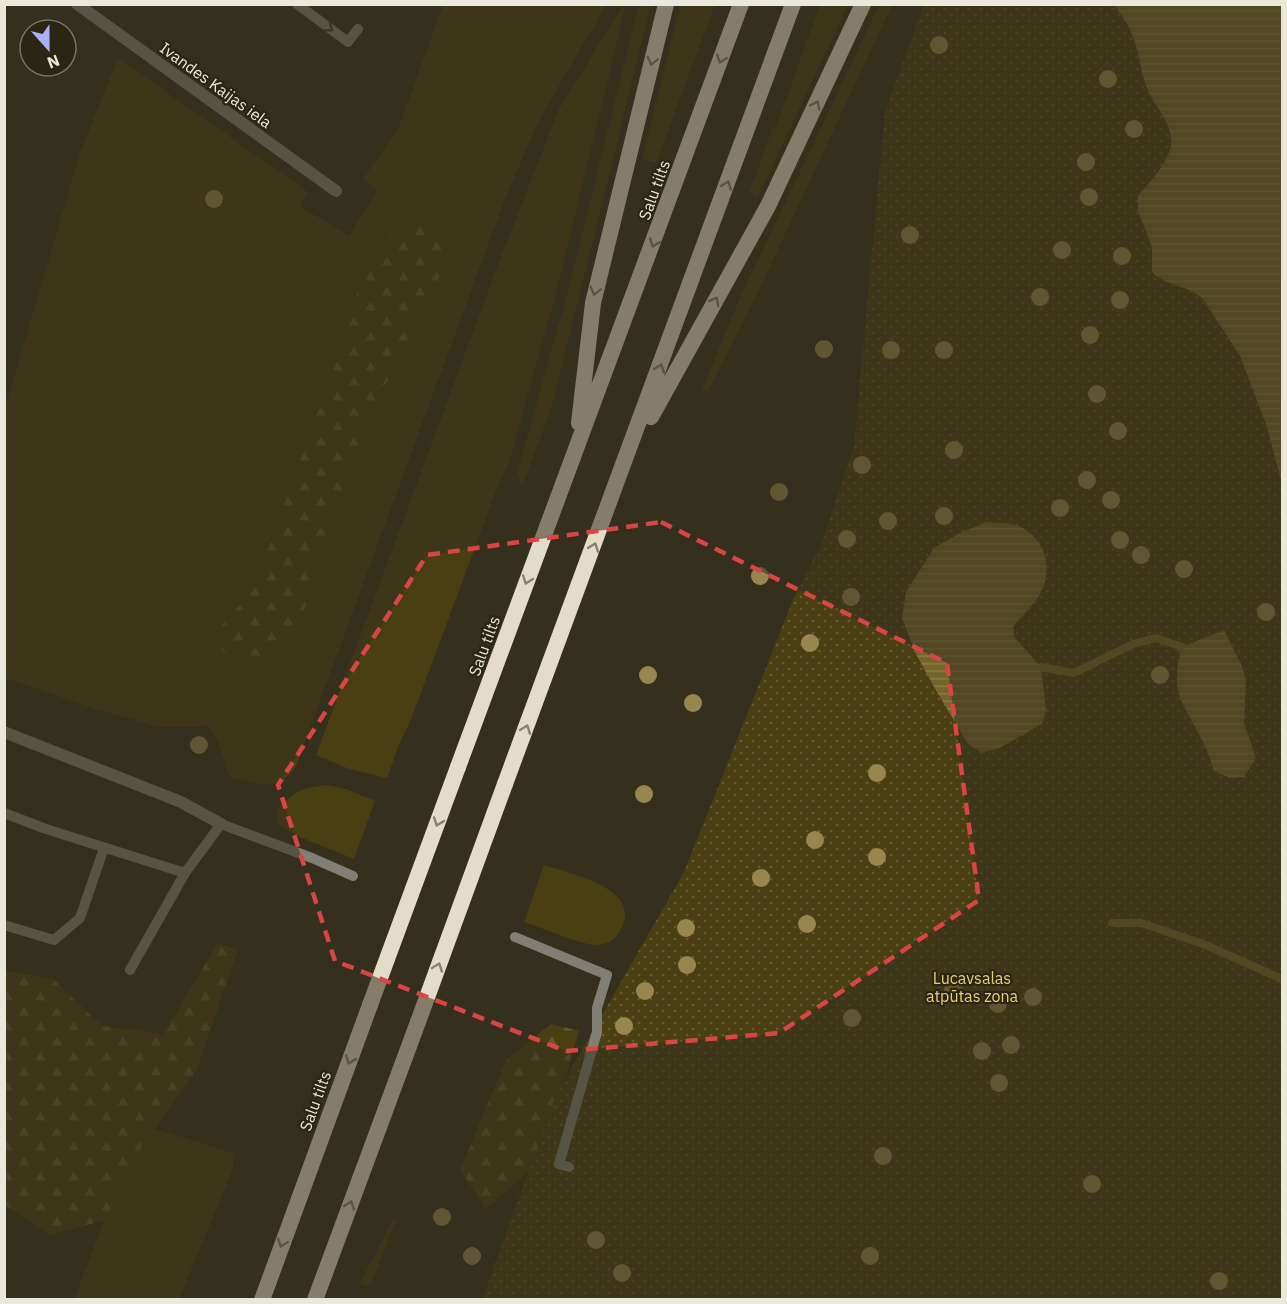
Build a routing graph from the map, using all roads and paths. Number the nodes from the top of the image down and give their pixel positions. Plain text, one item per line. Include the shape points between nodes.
1 (77, 4) edge
2 (297, 4) edge
3 (666, 4) edge
4 (741, 4) edge
5 (793, 4) edge
6 (863, 4) edge
7 (358, 29) dead end
8 (336, 191) dead end
9 (576, 447) junction
10 (626, 463) junction
11 (4, 732) edge
12 (4, 813) edge
13 (221, 824) junction
14 (104, 848) junction
15 (185, 873) junction
16 (353, 876) dead end
17 (4, 925) edge
18 (515, 938) dead end
19 (130, 970) dead end
20 (569, 1167) dead end
21 (261, 1299) edge
22 (315, 1299) edge

1 - 8 street, Ivandes Kaijas iela
2 -> 7 lane via 348,42
3 -> 9 highway via 593,303
4 -> 9 highway, Salu tilts
10 -> 5 highway
10 -> 6 highway via 768,206
9 -> 21 highway, Salu tilts, bridge
22 -> 10 highway, bridge
11 - 13 street via 181,802
12 - 14 lane
13 - 15 lane
13 - 16 lane
14 - 15 lane
14 - 17 lane via 80,918 54,940
15 - 19 lane
18 - 20 lane via 606,975 597,1008 597,1032 559,1164

